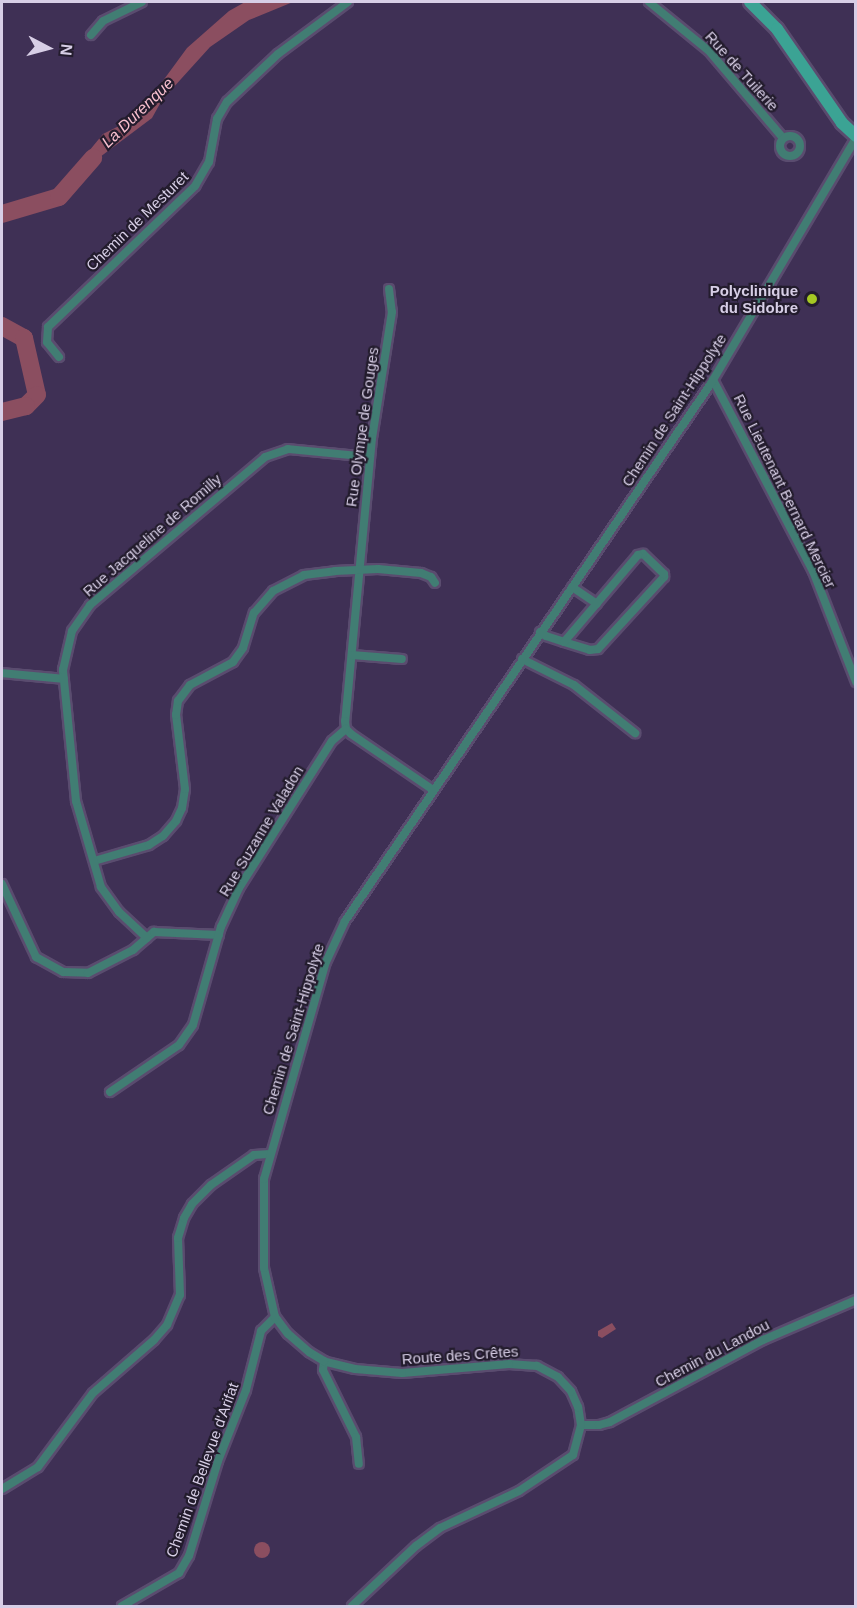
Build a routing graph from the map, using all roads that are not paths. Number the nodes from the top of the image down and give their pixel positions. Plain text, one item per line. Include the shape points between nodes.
1 (142, 2) edge
2 (348, 2) edge
3 (650, 2) edge
4 (750, 2) edge
5 (91, 35) dead end
6 (855, 137) edge
7 (783, 138) dead end
8 (388, 289) dead end
9 (59, 357) dead end
10 (713, 380) junction
11 (370, 457) junction
12 (359, 570) junction
13 (435, 583) dead end
14 (572, 587) junction
15 (594, 606) junction
16 (540, 632) junction
17 (564, 642) junction
18 (352, 655) junction
19 (402, 659) dead end
20 (522, 659) junction
21 (2, 673) edge
22 (64, 679) junction
23 (855, 682) edge
24 (346, 729) junction
25 (635, 733) dead end
26 (433, 790) junction
27 (94, 861) junction
28 (2, 884) edge
29 (219, 935) junction
30 (147, 938) junction
31 (110, 1092) dead end
32 (270, 1154) junction
33 (855, 1300) edge
34 (275, 1317) junction
35 (324, 1361) junction
36 (581, 1425) junction
37 (359, 1464) dead end
38 (2, 1489) edge
39 (122, 1606) edge
40 (352, 1606) edge

1 - 5 street via 103,21
2 - 9 street, Chemin de Mesturet via 278,54 227,102 217,119 209,162 200,179 48,327 47,342
3 - 7 street, Rue de Tuilerie via 709,51
4 - 6 street via 777,29
6 - 10 street, Chemin de Saint-Hippolyte
8 - 11 street, Rue Olympe de Gouges via 392,312
10 - 14 street, Chemin de Saint-Hippolyte
10 - 23 street, Rue Lieutenant Bernard Mercier via 813,571
11 - 12 street, Rue Olympe de Gouges
11 - 22 street, Rue Jacqueline de Romilly via 288,449 273,452 258,462 83,613 68,640
12 - 13 street via 421,573
12 - 18 street, Rue Olympe de Gouges
12 - 27 street via 304,575 264,598 233,662 190,685 178,701 176,715 185,789 176,821 149,845
14 - 15 street
14 - 16 street, Chemin de Saint-Hippolyte
15 - 17 street
15 - 17 street via 640,554 664,574 598,649
16 - 17 street
16 - 20 street, Chemin de Saint-Hippolyte
18 - 19 street
18 - 24 street, Rue Olympe de Gouges
20 - 25 street via 574,685
20 - 26 street, Chemin de Saint-Hippolyte
21 - 22 street
22 - 27 street, Rue Jacqueline de Romilly via 76,801
24 - 26 street
24 - 29 street, Rue Suzanne Valadon via 332,741 239,888
26 - 32 street, Chemin de Saint-Hippolyte via 333,945
27 - 30 street, Rue Jacqueline de Romilly via 101,887 119,912
28 - 30 street via 36,957 63,972 88,973 133,950
29 - 30 street via 154,932
29 - 31 street, Rue Suzanne Valadon via 193,1025 179,1045
32 - 34 street, Chemin de Saint-Hippolyte via 263,1196 263,1245 265,1279
32 - 38 street via 254,1155 211,1185 192,1204 178,1238 180,1295 166,1325 93,1393 38,1467
33 - 36 street, Chemin du Landou via 763,1340 610,1422
34 - 35 street, Route des Crêtes via 296,1342
34 - 39 street, Chemin de Bellevue d'Arifat via 261,1331 246,1390 218,1461 189,1556 179,1573
35 - 36 street, Route des Crêtes via 388,1373 509,1364 537,1366 558,1377 571,1391
35 - 37 street via 324,1370 356,1437
36 - 40 street, Route des Crêtes via 573,1455 519,1491 440,1528

